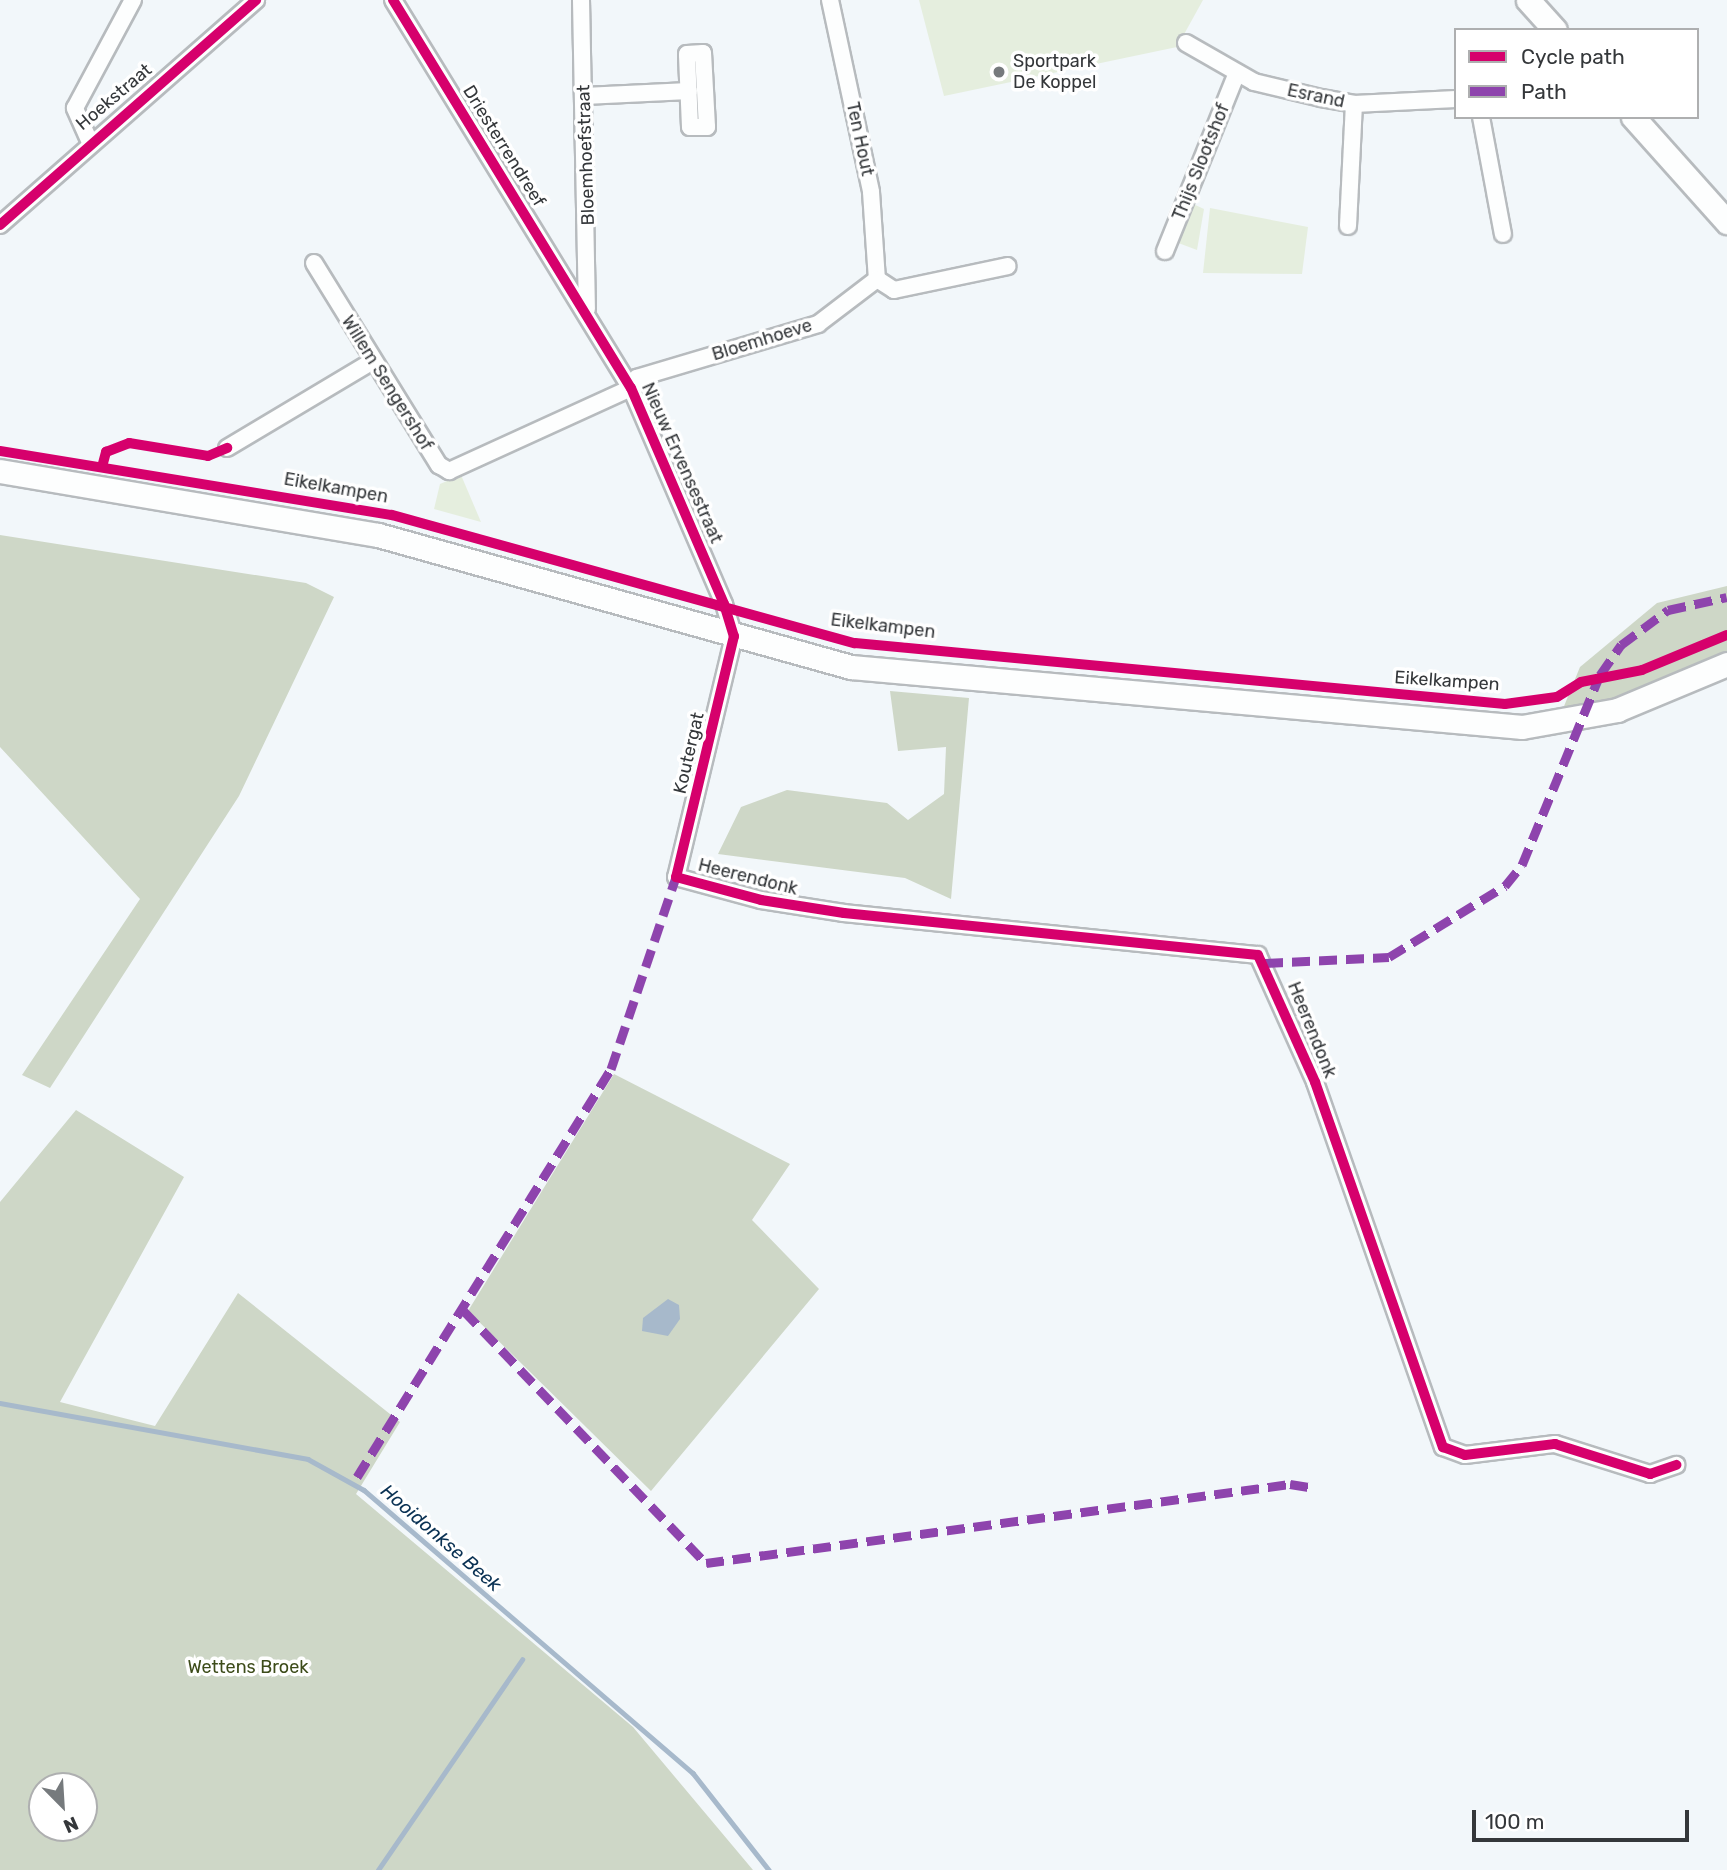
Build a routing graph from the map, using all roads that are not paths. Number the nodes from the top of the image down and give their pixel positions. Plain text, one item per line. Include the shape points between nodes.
1 (133, 0) edge
2 (256, 0) edge
3 (393, 0) edge
4 (581, 0) edge
5 (830, 0) edge
6 (1528, 0) edge
7 (1553, 28) edge
8 (1186, 43) dead end
9 (1237, 73) junction
10 (689, 91) dead end
11 (584, 96) junction
12 (1454, 99) edge
13 (1354, 104) junction
14 (1480, 119) edge
15 (1635, 119) edge
16 (89, 140) junction
17 (1727, 222) edge
18 (0, 225) edge
19 (1349, 226) dead end
20 (1503, 234) dead end
21 (1165, 251) dead end
22 (314, 262) dead end
23 (1008, 266) dead end
24 (877, 279) junction
25 (587, 309) junction
26 (373, 361) junction
27 (631, 388) junction
28 (228, 448) dead end
29 (0, 471) edge
30 (734, 636) junction
31 (1727, 664) edge
32 (676, 877) joint
33 (1676, 1465) dead end

1 - 16 street via 75,108
2 - 16 street, Hoekstraat
3 - 25 street, Driesterrendreef
4 - 11 street, Bloemhoefstraat
5 - 24 street, Ten Hout via 872,192
6 - 7 street
8 - 9 street, Esrand
9 - 13 street, Esrand
9 - 21 street, Thijs Slootshof
10 - 11 street
11 - 25 street, Bloemhoefstraat
12 - 13 street, Esrand
13 - 19 street
14 - 20 street
15 - 17 street
16 - 18 street, Hoekstraat
22 - 26 street, Willem Sengershof
23 - 24 street via 894,290
24 - 27 street, Bloemhoeve via 818,324 637,378
25 - 27 street, Nieuw Ervensestraat
26 - 27 street, Willem Sengershof via 439,465 449,471
26 - 28 street
27 - 30 street, Nieuw Ervensestraat
29 - 30 street via 378,535
30 - 31 street via 851,667 1522,727 1617,710
30 - 32 street, Koutergat
32 - 33 street, Heerendonk via 761,901 844,913 1258,955 1315,1082 1443,1447 1465,1455 1555,1444 1650,1474

